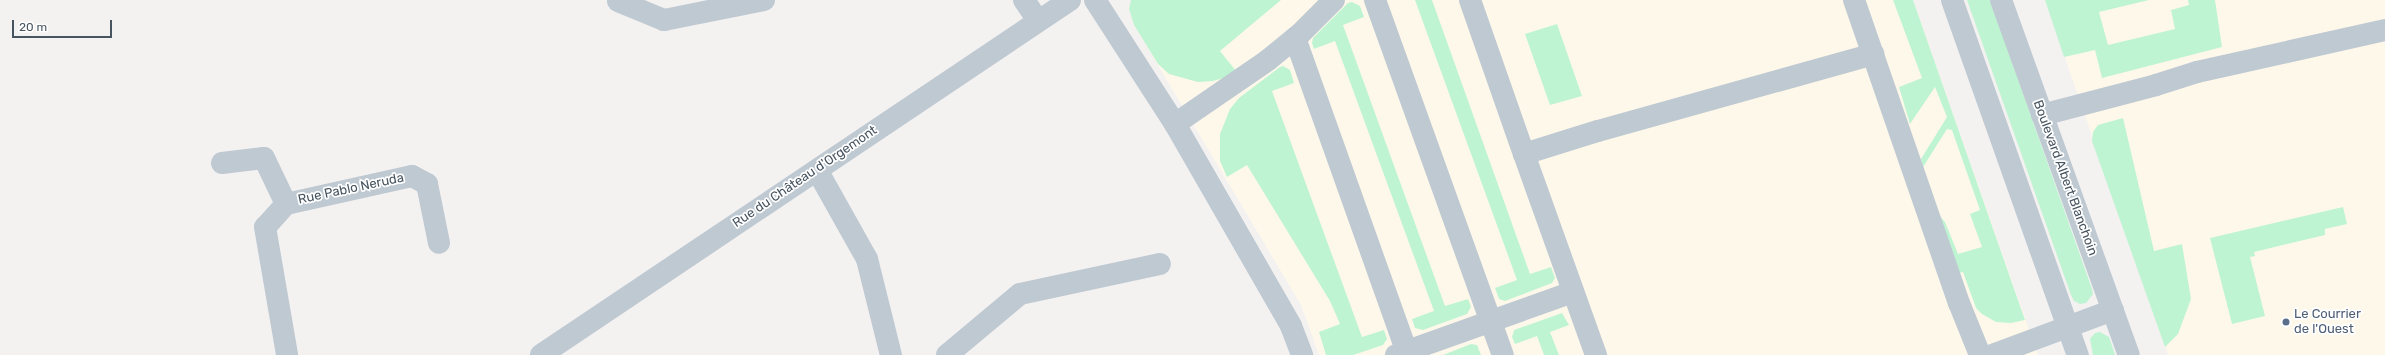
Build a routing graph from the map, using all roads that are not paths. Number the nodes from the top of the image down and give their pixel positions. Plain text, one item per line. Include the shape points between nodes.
1 (764, 0) edge
2 (1024, 0) edge
3 (1070, 0) edge
4 (1095, 0) edge
5 (1334, 0) edge
6 (1374, 0) edge
7 (1470, 0) edge
8 (1854, 0) edge
9 (1952, 0) edge
10 (2001, 0) edge
11 (618, 1) dead end
12 (1038, 21) junction
13 (2385, 30) edge
14 (1295, 38) junction
15 (1873, 54) junction
16 (2042, 115) junction
17 (1175, 124) junction
18 (1524, 154) junction
19 (222, 163) dead end
20 (817, 170) junction
21 (286, 204) junction
22 (439, 243) dead end
23 (1160, 264) dead end
24 (1573, 292) junction
25 (2113, 310) junction
26 (1491, 321) junction
27 (2068, 327) junction
28 (1403, 354) edge
29 (287, 355) edge
30 (541, 355) edge
31 (891, 355) edge
32 (947, 355) edge
33 (1302, 355) edge
34 (1503, 355) edge
35 (1596, 355) edge
36 (1980, 355) edge
37 (1992, 355) edge
38 (2078, 355) edge
39 (2129, 355) edge

1 - 11 street via 664,20
2 - 12 street
3 - 12 street, Rue du Château d'Orgemont
4 - 17 street
5 - 14 street
6 - 26 street
7 - 18 street
8 - 15 street
9 - 27 street
10 - 16 street, Boulevard Albert Blanchoin
12 - 20 street, Rue du Château d'Orgemont
13 - 16 street via 2197,72
14 - 17 street via 1233,86
14 - 28 street
15 - 18 street
15 - 36 street via 1959,303
16 - 25 street, Boulevard Albert Blanchoin
17 - 33 street via 1291,326
18 - 24 street
19 - 21 street, Rue Pablo Neruda via 264,158
20 - 30 street, Rue du Château d'Orgemont
20 - 31 street via 867,258
21 - 22 street, Rue Pablo Neruda via 412,176 427,184
21 - 29 street, Rue Pablo Neruda via 265,226
23 - 32 street via 1020,294
24 - 26 street
24 - 35 street
25 - 27 street
25 - 39 street, Boulevard Albert Blanchoin
26 - 28 street
26 - 34 street
27 - 37 street
27 - 38 street

